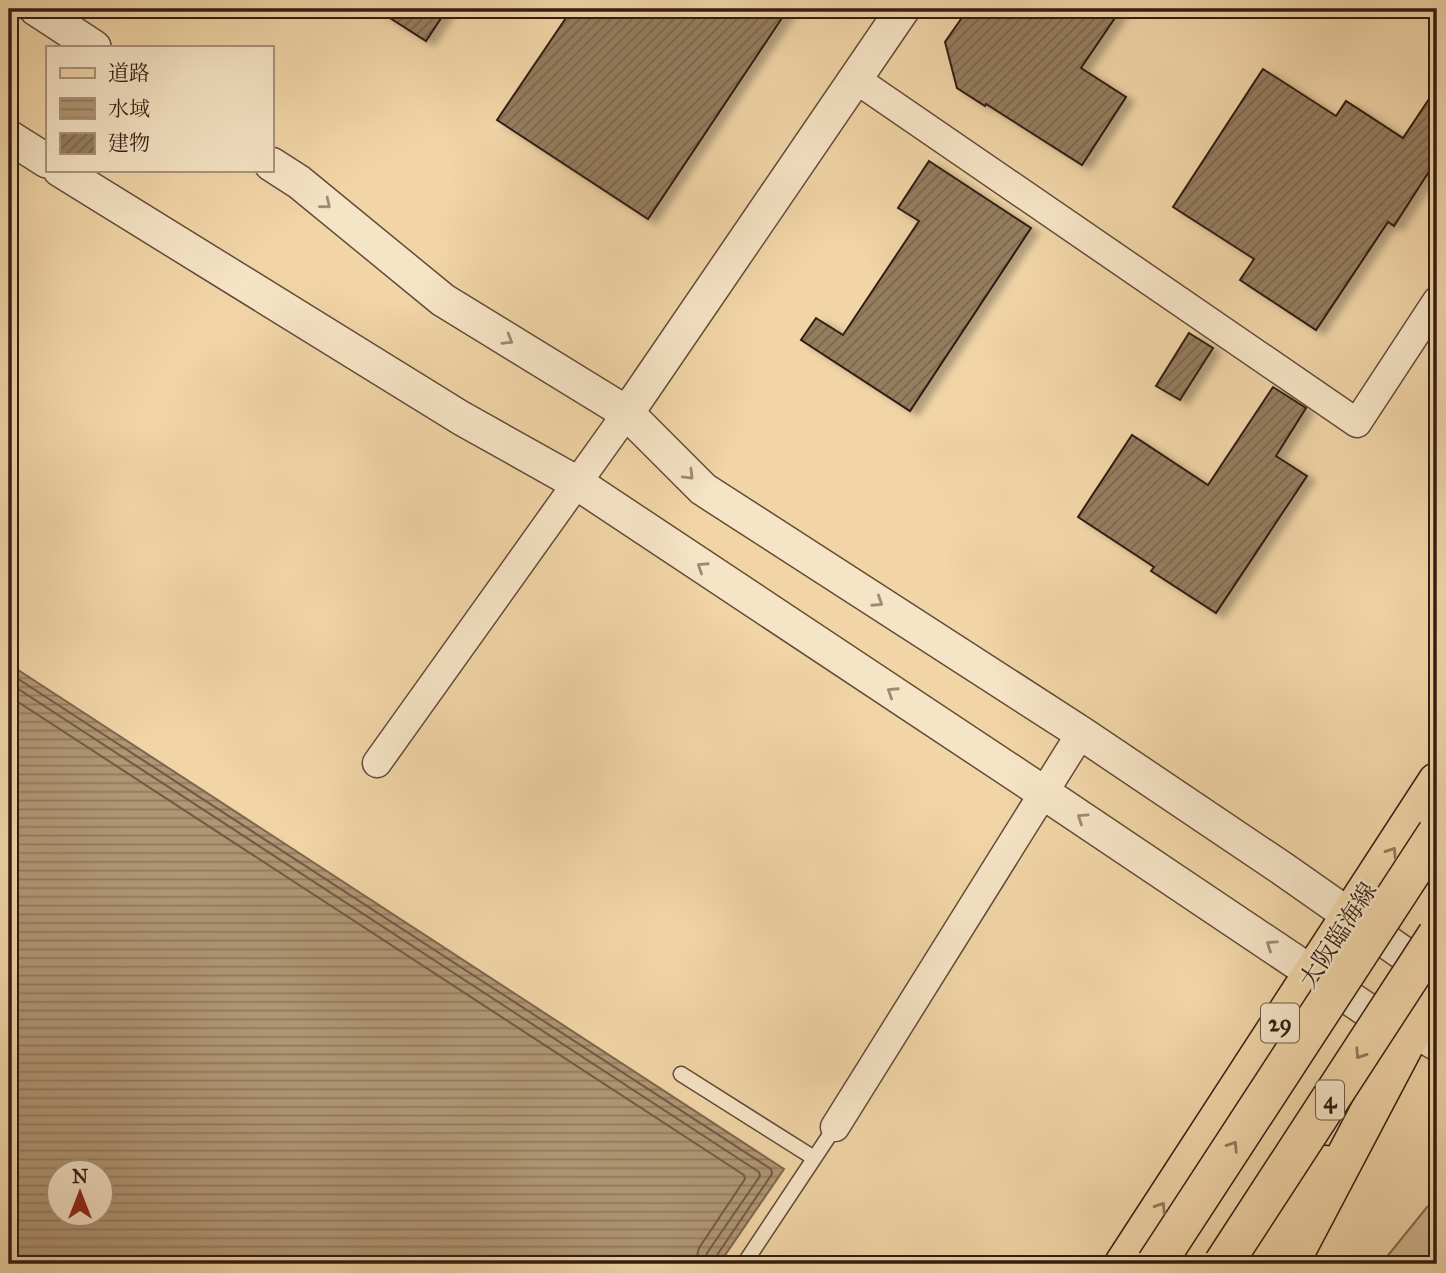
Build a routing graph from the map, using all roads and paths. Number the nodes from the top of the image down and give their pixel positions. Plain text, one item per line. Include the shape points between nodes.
1 (36, 9) edge
2 (903, 9) edge
3 (92, 46) edge
4 (857, 79) junction
5 (9, 137) edge
6 (46, 161) edge
7 (273, 165) edge
8 (63, 172) edge
9 (1437, 301) edge
10 (627, 413) junction
11 (577, 483) junction
12 (1081, 733) junction
13 (377, 763) dead end
14 (1437, 782) edge
15 (1044, 793) junction
16 (1437, 833) edge
17 (1350, 917) junction
18 (1437, 935) edge
19 (1313, 973) junction
20 (1437, 977) edge
21 (1437, 994) edge
22 (1423, 1046) edge
23 (681, 1074) dead end
24 (835, 1127) joint
25 (814, 1158) junction
26 (744, 1264) edge
27 (1124, 1264) edge
28 (1156, 1264) edge
29 (1223, 1264) edge
30 (1260, 1264) edge
31 (1289, 1264) edge

1 - 3 street
2 - 4 street
4 - 9 street via 1357,423
4 - 10 street
5 - 6 street
7 -> 10 street via 443,300
8 - 11 street via 461,418
10 - 11 street
10 -> 12 street via 703,489
11 - 13 street
15 -> 11 street
12 - 15 street
12 - 17 street
17 -> 14 main road, 大阪臨海線 / 29
19 -> 15 street
15 - 24 street
28 -> 16 main road, 4, bridge
17 - 19 main road, 大阪臨海線 / 29
17 - 20 street
18 -> 29 main road, 4, bridge
19 - 22 street
27 -> 19 main road, 大阪臨海線 / 29
21 - 22 main road
22 - 30 main road
22 - 31 main road, 4
23 - 25 lane
24 - 25 lane
25 - 26 lane

